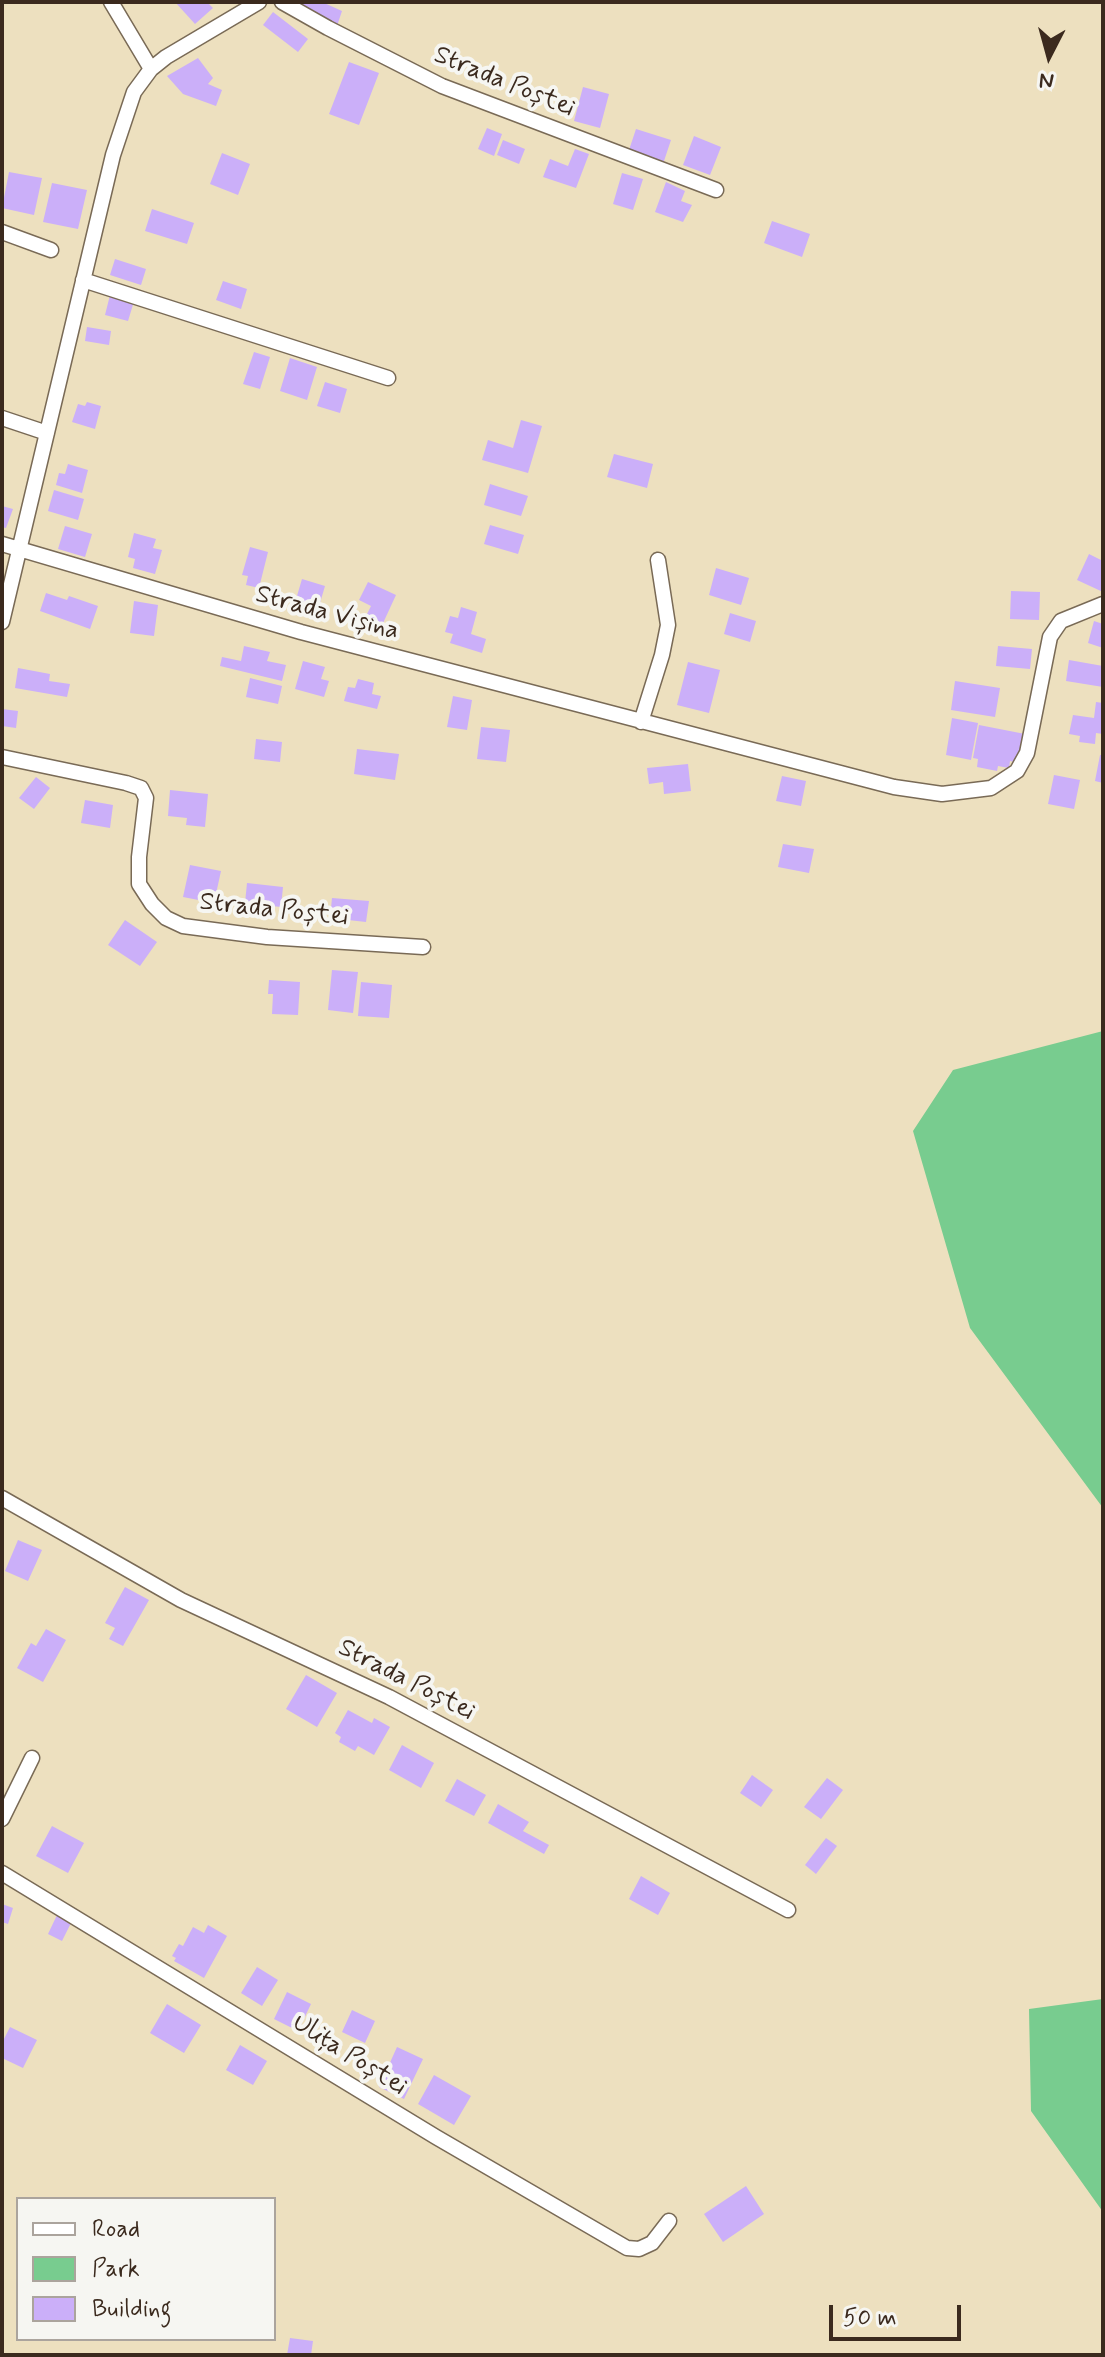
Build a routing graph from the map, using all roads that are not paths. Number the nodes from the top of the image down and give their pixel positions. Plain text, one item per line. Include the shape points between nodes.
1 (111, 2) edge
2 (259, 2) edge
3 (282, 2) edge
4 (151, 69) junction
5 (716, 190) dead end
6 (2, 232) edge
7 (51, 250) dead end
8 (83, 280) junction
9 (388, 378) dead end
10 (2, 418) edge
11 (47, 433) junction
12 (2, 544) edge
13 (19, 550) junction
14 (658, 560) dead end
15 (1103, 604) edge
16 (2, 622) edge
17 (641, 722) junction
18 (2, 757) edge
19 (423, 947) dead end
20 (2, 1498) edge
21 (32, 1758) dead end
22 (2, 1819) edge
23 (2, 1873) edge
24 (788, 1910) dead end
25 (669, 2221) dead end

1 - 4 street
2 - 4 street
3 - 5 street, Strada Poștei via 442,86
4 - 8 street via 125,116
6 - 7 street
8 - 9 street
8 - 11 street
10 - 11 street
11 - 13 street
12 - 13 street, Strada Vișina
13 - 16 street
13 - 17 street, Strada Vișina
14 - 17 street via 668,625
15 - 17 street, Strada Vișina via 1073,614 1056,627 1023,763 1006,780 977,791 908,790
18 - 19 street, Strada Poștei via 141,788 146,798 139,884 166,918 183,926
20 - 24 street, Strada Poștei via 181,1600 389,1697
21 - 22 street
23 - 25 street, Ulița Poștei via 627,2248 652,2243

